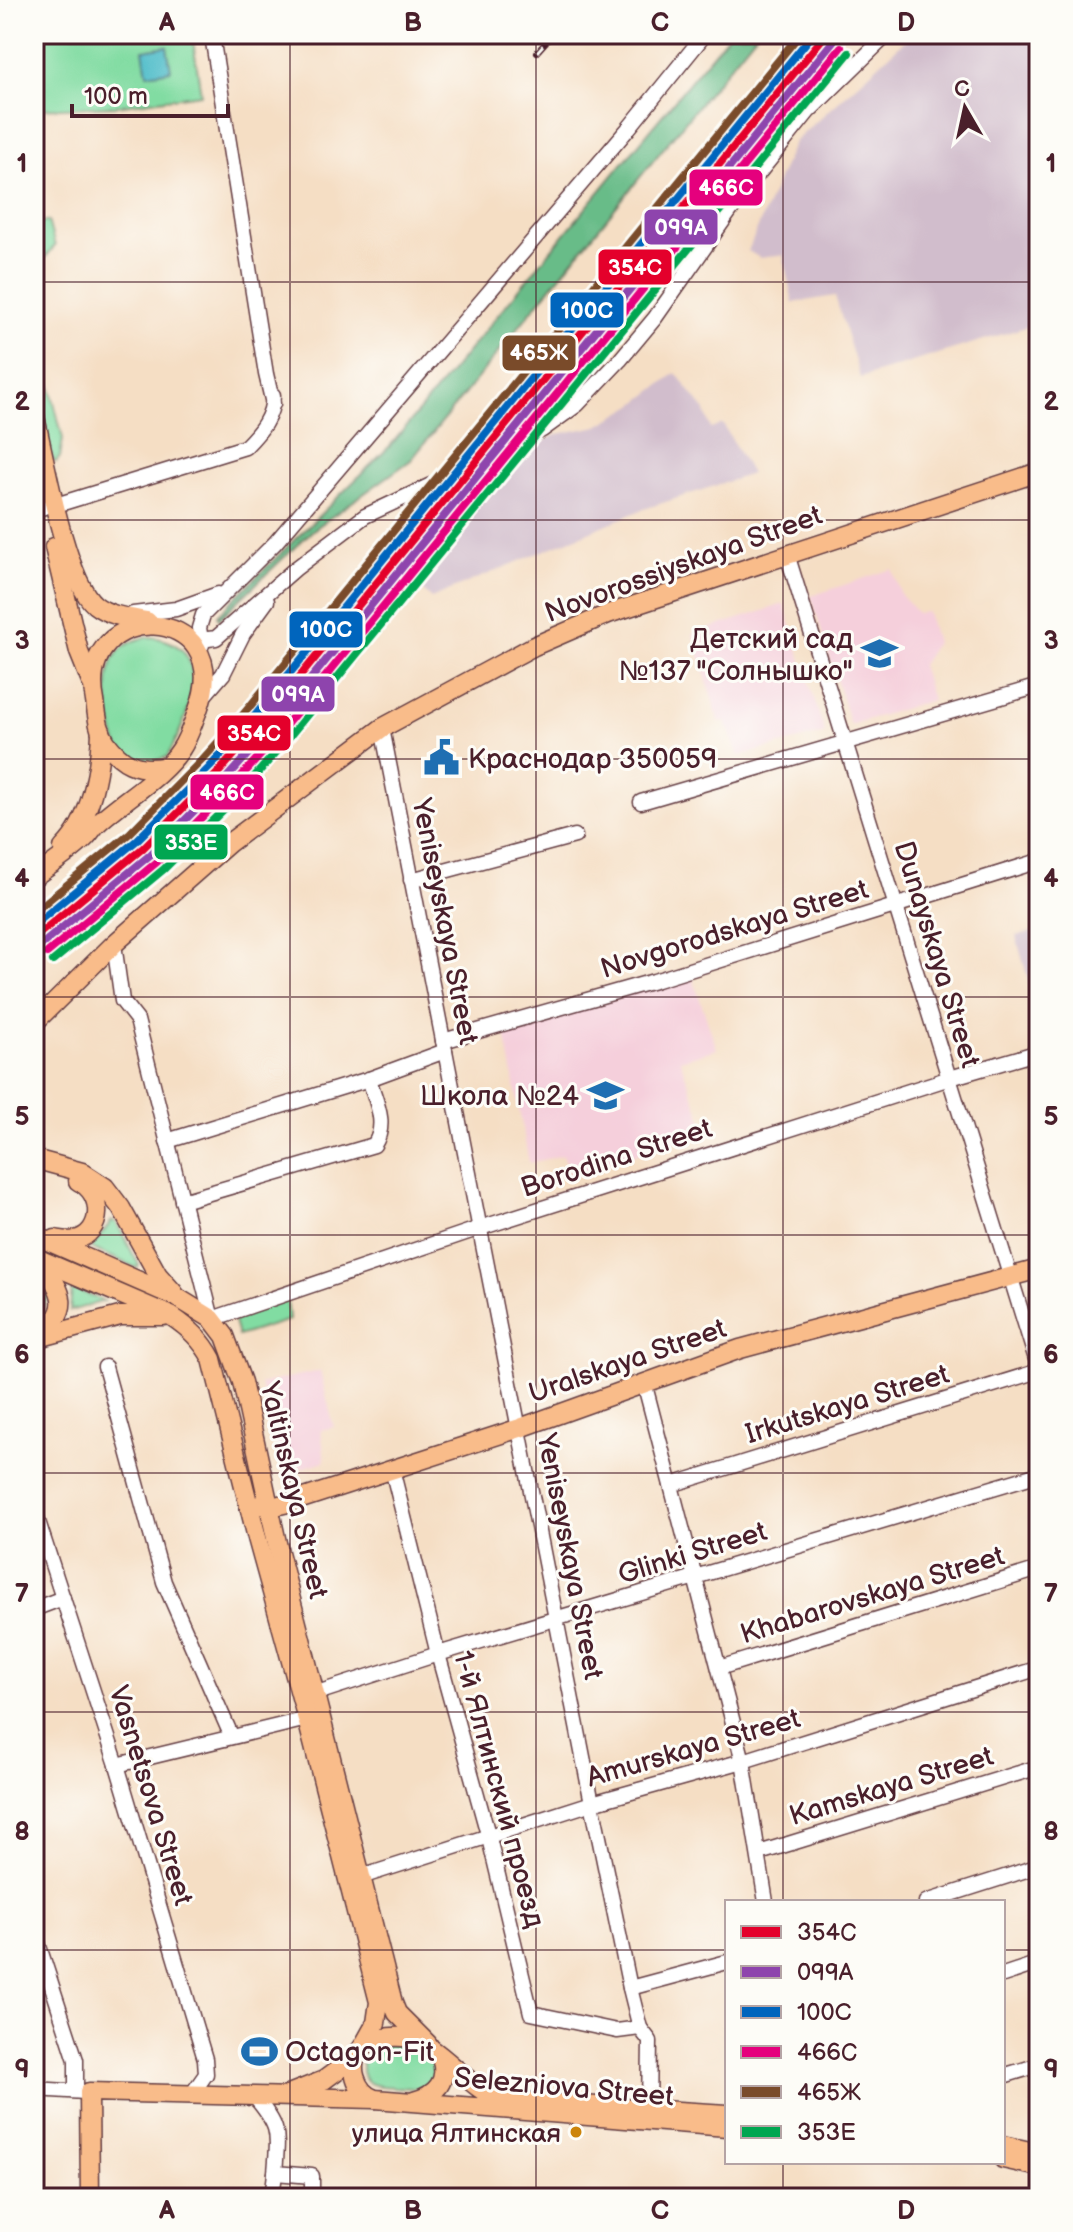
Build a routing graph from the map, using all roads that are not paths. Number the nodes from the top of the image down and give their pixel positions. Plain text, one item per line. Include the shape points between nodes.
1 (705, 34) edge
2 (888, 34) edge
3 (212, 36) edge
4 (273, 373) dead end
5 (273, 404) junction
6 (34, 412) edge
7 (34, 463) edge
8 (1039, 472) edge
9 (45, 507) edge
10 (787, 554) junction
11 (281, 581) junction
12 (232, 586) junction
13 (218, 594) junction
14 (118, 615) junction
15 (166, 625) junction
16 (193, 638) junction
17 (91, 682) junction
18 (1039, 686) edge
19 (204, 690) junction
20 (382, 728) junction
21 (101, 731) junction
22 (847, 743) junction
23 (163, 767) junction
24 (641, 802) dead end
25 (575, 836) dead end
26 (1039, 861) edge
27 (34, 871) edge
28 (34, 877) edge
29 (411, 880) junction
30 (895, 906) junction
31 (114, 944) junction
32 (34, 1023) edge
33 (444, 1046) junction
34 (1039, 1052) edge
35 (950, 1078) junction
36 (369, 1079) junction
37 (167, 1141) junction
38 (34, 1160) edge
39 (182, 1201) junction
40 (480, 1228) junction
41 (37, 1236) edge
42 (37, 1259) edge
43 (1039, 1269) edge
44 (1010, 1277) junction
45 (175, 1307) junction
46 (212, 1319) junction
47 (34, 1340) edge
48 (105, 1367) dead end
49 (1039, 1370) edge
50 (644, 1382) junction
51 (520, 1428) junction
52 (392, 1469) junction
53 (1039, 1474) edge
54 (671, 1485) junction
55 (244, 1489) junction
56 (271, 1507) junction
57 (34, 1509) edge
58 (1039, 1569) edge
59 (696, 1578) junction
60 (63, 1598) junction
61 (34, 1609) edge
62 (557, 1620) junction
63 (438, 1654) junction
64 (719, 1668) junction
65 (1039, 1668) edge
66 (314, 1694) junction
67 (307, 1719) junction
68 (231, 1735) junction
69 (743, 1761) junction
70 (117, 1765) junction
71 (1039, 1767) edge
72 (592, 1803) junction
73 (489, 1838) junction
74 (759, 1853) junction
75 (1039, 1866) edge
76 (361, 1877) junction
77 (766, 1900) edge
78 (932, 1900) edge
79 (34, 1931) edge
80 (725, 1963) edge
81 (1039, 1963) edge
82 (1005, 1974) edge
83 (630, 1988) junction
84 (640, 2028) junction
85 (360, 2051) junction
86 (434, 2051) junction
87 (1039, 2065) edge
88 (1005, 2075) edge
89 (34, 2089) edge
90 (82, 2091) junction
91 (192, 2094) junction
92 (254, 2096) junction
93 (277, 2097) junction
94 (375, 2099) junction
95 (404, 2101) junction
96 (649, 2109) junction
97 (725, 2114) edge
98 (725, 2127) edge
99 (1005, 2146) edge
100 (1037, 2155) edge
101 (1005, 2159) edge
102 (275, 2173) junction
103 (90, 2198) edge
104 (272, 2198) edge
105 (312, 2198) edge

1 - 12 street via 275,543
2 - 11 street via 808,112 742,194 655,318 578,404 501,452 365,516
3 - 5 street
4 - 5 street
5 - 9 street via 263,430 245,447
6 - 9 main road
7 - 9 main road
8 - 10 main road, Novorossiyskaya Street
9 - 14 main road via 81,590 100,609
9 - 17 main road
10 - 20 main road, Novorossiyskaya Street via 608,614 534,646
10 - 22 street, Dunayskaya Street
11 - 16 street via 222,634 208,641
11 - 19 street via 243,634 223,674
12 - 13 street
12 - 16 street via 203,615
13 - 14 street via 176,609
13 - 15 street
14 - 15 main road
15 - 16 main road
15 - 17 main road via 145,624 118,636 98,659
16 - 19 main road
17 - 21 main road
18 - 22 street
19 - 23 main road via 182,747
20 - 29 street, Yeniseyskaya Street
20 - 31 main road, Novorossiyskaya Street via 229,843
21 - 23 main road via 128,764 144,770
21 - 27 main road via 98,769 80,820 67,844
22 - 24 street
22 - 30 street, Dunayskaya Street
23 - 28 main road
25 - 29 street
26 - 30 street, Novgorodskaya Street
29 - 33 street, Yeniseyskaya Street
30 - 33 street, Novgorodskaya Street
30 - 35 street, Dunayskaya Street
31 - 32 main road, Novorossiyskaya Street
31 - 37 street, Yaltinskaya Street via 122,1001 137,1020
33 - 36 street, Novgorodskaya Street
33 - 40 street, Yeniseyskaya Street
34 - 35 street, Borodina Street
35 - 40 street, Borodina Street
35 - 44 street, Dunayskaya Street
36 - 37 street, Novgorodskaya Street
36 - 39 street via 382,1120 374,1145
37 - 39 street, Yaltinskaya Street
38 - 41 main road via 84,1184 94,1193 98,1211 86,1236 72,1241
38 - 45 main road via 82,1172 105,1187
39 - 46 street, Yaltinskaya Street
40 - 46 street, Borodina Street
40 - 51 street, Yeniseyskaya Street
41 - 45 main road
42 - 45 main road
42 - 47 main road via 64,1303
43 - 44 main road, Uralskaya Street
44 - 49 street, Dunayskaya Street
44 - 50 main road, Uralskaya Street via 740,1349
45 - 46 main road
45 - 47 main road
45 - 55 main road, Yaltinskaya Street via 204,1344 217,1377
46 - 56 main road, Yaltinskaya Street via 225,1336 242,1382
48 - 68 street via 164,1582
49 - 54 street, Irkutskaya Street
50 - 51 main road, Uralskaya Street
50 - 54 street
51 - 52 main road, Uralskaya Street
51 - 62 street, Yeniseyskaya Street
52 - 56 main road, Uralskaya Street
52 - 63 street, 1-й Ялтинский проезд
53 - 59 street, Glinki Street
54 - 59 street
55 - 56 main road via 258,1504
55 - 67 main road, Yaltinskaya Street
56 - 66 main road, Yaltinskaya Street
57 - 60 street, Vasnetsova Street
58 - 64 street, Khabarovskaya Street
59 - 62 street, Glinki Street
59 - 64 street
60 - 61 street
60 - 70 street, Vasnetsova Street
62 - 63 street, Glinki Street
62 - 72 street, Yeniseyskaya Street
63 - 66 street, Glinki Street
63 - 73 street, 1-й Ялтинский проезд
64 - 69 street
65 - 69 street, Amurskaya Street
66 - 76 main road, Yaltinskaya Street
67 - 68 street
67 - 85 main road, Yaltinskaya Street via 379,2002 376,2023
68 - 70 street
69 - 72 street, Amurskaya Street
69 - 74 street
70 - 91 street, Vasnetsova Street via 205,2059 206,2074
71 - 74 street, Kamskaya Street
72 - 73 street, Amurskaya Street
72 - 83 street, Yeniseyskaya Street
73 - 76 street, Amurskaya Street
73 - 84 street, 1-й Ялтинский проезд via 531,2013 617,2031
74 - 77 street
75 - 78 street
76 - 86 main road, Yaltinskaya Street via 397,2013
79 - 90 street
80 - 83 street
81 - 82 street
83 - 84 street, Yeniseyskaya Street
84 - 96 street, Yeniseyskaya Street via 650,2041
85 - 86 main road via 372,2041 401,2036
85 - 93 main road via 324,2080
85 - 94 main road via 355,2078 365,2095
86 - 95 main road via 444,2074 442,2083 426,2097
86 - 96 main road, Selezniova Street via 500,2100
87 - 88 street
89 - 90 street
90 - 91 main road
90 - 103 main road
91 - 92 main road
92 - 93 main road
92 - 102 street via 274,2121
93 - 94 main road
94 - 95 main road
95 - 98 main road, Selezniova Street
96 - 97 main road, Selezniova Street
99 - 100 main road
100 - 101 main road
102 - 104 street
102 - 105 street via 312,2176

